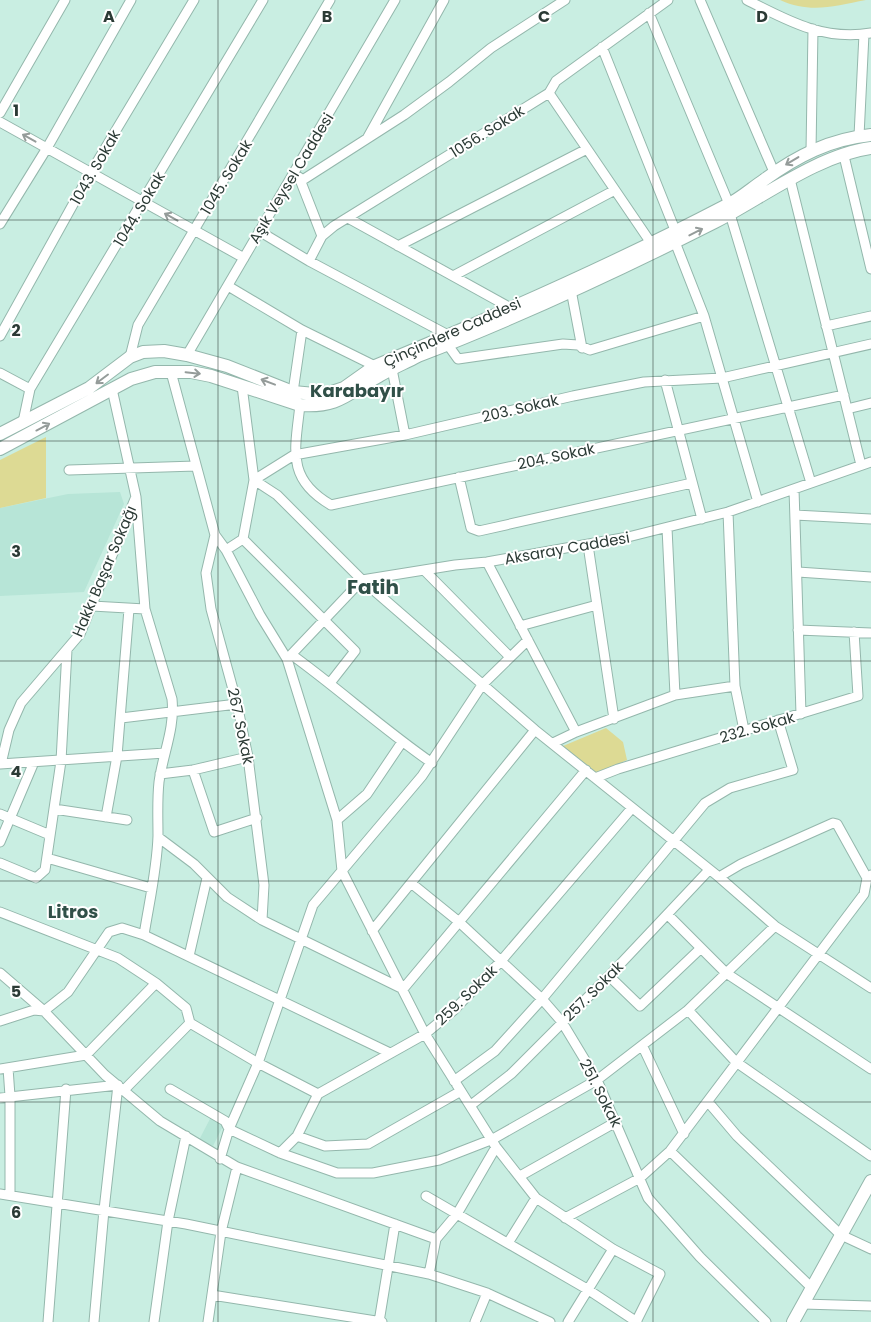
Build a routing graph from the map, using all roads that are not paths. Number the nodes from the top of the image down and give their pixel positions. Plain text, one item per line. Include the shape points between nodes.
1 (65, 0) edge
2 (130, 0) edge
3 (194, 0) edge
4 (263, 0) edge
5 (330, 0) edge
6 (395, 0) edge
7 (444, 0) edge
8 (565, 0) edge
9 (668, 0) edge
10 (700, 0) edge
11 (747, 0) edge
12 (649, 13) junction
13 (813, 29) junction
14 (867, 34) edge
15 (602, 47) junction
16 (549, 93) junction
17 (0, 113) edge
18 (0, 122) edge
19 (865, 136) edge
20 (367, 139) junction
21 (47, 148) junction
22 (871, 148) edge
23 (587, 149) junction
24 (810, 151) junction
25 (844, 156) junction
26 (296, 170) junction
27 (91, 172) junction
28 (774, 172) junction
29 (790, 179) junction
30 (301, 182) junction
31 (615, 190) junction
32 (144, 202) junction
33 (730, 209) junction
34 (348, 218) junction
35 (0, 224) edge
36 (194, 230) junction
37 (259, 231) junction
38 (322, 236) junction
39 (675, 236) junction
40 (651, 243) junction
41 (398, 246) junction
42 (244, 258) junction
43 (309, 261) junction
44 (871, 270) edge
45 (453, 276) junction
46 (228, 286) junction
47 (571, 290) junction
48 (509, 307) junction
49 (704, 316) junction
50 (871, 316) edge
51 (826, 326) junction
52 (302, 330) junction
53 (0, 336) edge
54 (448, 340) junction
55 (871, 344) edge
56 (582, 348) junction
57 (832, 352) junction
58 (187, 355) junction
59 (130, 357) junction
60 (376, 366) junction
61 (777, 366) junction
62 (392, 369) junction
63 (171, 372) junction
64 (0, 373) edge
65 (722, 378) junction
66 (665, 380) junction
67 (242, 386) junction
68 (112, 388) junction
69 (30, 389) junction
70 (292, 392) junction
71 (844, 395) junction
72 (871, 403) edge
73 (300, 406) junction
74 (789, 406) junction
75 (847, 409) junction
76 (733, 419) junction
77 (22, 422) junction
78 (677, 430) junction
79 (0, 434) edge
80 (405, 435) junction
81 (0, 449) edge
82 (294, 455) junction
83 (871, 462) edge
84 (861, 465) junction
85 (196, 466) junction
86 (130, 468) junction
87 (68, 470) dead end
88 (459, 478) junction
89 (254, 480) junction
90 (692, 483) junction
91 (811, 483) junction
92 (794, 489) junction
93 (136, 496) junction
94 (758, 502) junction
95 (728, 512) junction
96 (795, 515) junction
97 (702, 519) junction
98 (871, 519) edge
99 (667, 528) junction
100 (215, 535) junction
101 (243, 539) junction
102 (588, 545) junction
103 (226, 550) junction
104 (487, 562) junction
105 (424, 570) junction
106 (798, 572) junction
107 (871, 577) edge
108 (362, 580) junction
109 (596, 605) junction
110 (92, 606) junction
111 (129, 609) junction
112 (145, 609) junction
113 (323, 620) junction
114 (520, 626) junction
115 (798, 630) junction
116 (854, 632) junction
117 (871, 633) edge
118 (528, 640) junction
119 (67, 650) junction
120 (289, 657) junction
121 (510, 657) junction
122 (330, 683) junction
123 (482, 685) junction
124 (735, 686) junction
125 (675, 695) junction
126 (237, 704) junction
127 (174, 713) junction
128 (801, 714) junction
129 (121, 718) junction
130 (614, 719) junction
131 (778, 720) junction
132 (535, 730) junction
133 (744, 730) junction
134 (576, 732) junction
135 (402, 742) junction
136 (553, 743) junction
137 (165, 754) junction
138 (117, 756) junction
139 (248, 757) junction
140 (61, 761) junction
141 (34, 762) junction
142 (432, 763) junction
143 (0, 764) edge
144 (193, 770) junction
145 (586, 770) junction
146 (160, 774) junction
147 (595, 778) junction
148 (632, 808) junction
149 (54, 809) junction
150 (0, 814) edge
151 (106, 817) junction
152 (257, 818) junction
153 (10, 819) junction
154 (127, 820) dead end
155 (337, 820) junction
156 (50, 834) junction
157 (158, 837) junction
158 (0, 842) edge
159 (673, 842) junction
160 (47, 858) junction
161 (0, 863) edge
162 (709, 870) junction
163 (342, 871) junction
164 (869, 876) edge
165 (719, 877) junction
166 (207, 878) junction
167 (411, 883) junction
168 (151, 888) junction
169 (868, 897) edge
170 (0, 912) edge
171 (668, 915) junction
172 (262, 920) junction
173 (458, 921) junction
174 (775, 926) junction
175 (372, 931) junction
176 (144, 935) junction
177 (303, 939) junction
178 (700, 949) junction
179 (96, 950) junction
180 (818, 953) junction
181 (189, 956) junction
182 (501, 961) junction
183 (0, 973) edge
184 (726, 974) junction
185 (609, 976) junction
186 (156, 982) junction
187 (871, 988) edge
188 (403, 989) junction
189 (281, 1000) junction
190 (542, 1000) junction
191 (779, 1008) junction
192 (688, 1010) junction
193 (44, 1011) junction
194 (0, 1021) edge
195 (562, 1022) junction
196 (190, 1023) junction
197 (425, 1034) junction
198 (642, 1046) junction
199 (390, 1053) junction
200 (86, 1055) junction
201 (736, 1062) junction
202 (258, 1063) junction
203 (4, 1068) edge
204 (871, 1069) edge
205 (597, 1080) junction
206 (454, 1081) junction
207 (121, 1088) junction
208 (66, 1089) junction
209 (170, 1089) dead end
210 (461, 1091) junction
211 (318, 1094) junction
212 (10, 1096) junction
213 (0, 1098) edge
214 (708, 1103) junction
215 (470, 1105) junction
216 (616, 1122) junction
217 (229, 1129) junction
218 (684, 1134) junction
219 (186, 1136) junction
220 (297, 1136) junction
221 (495, 1143) junction
222 (670, 1151) junction
223 (280, 1153) junction
224 (871, 1156) edge
225 (220, 1159) junction
226 (237, 1167) junction
227 (520, 1176) junction
228 (640, 1178) junction
229 (871, 1181) edge
230 (0, 1194) edge
231 (10, 1195) junction
232 (426, 1196) dead end
233 (536, 1198) junction
234 (56, 1202) junction
235 (104, 1210) junction
236 (457, 1214) junction
237 (565, 1218) junction
238 (168, 1220) junction
239 (395, 1224) junction
240 (221, 1232) junction
241 (841, 1235) junction
242 (436, 1239) junction
243 (508, 1243) junction
244 (613, 1249) junction
245 (871, 1249) edge
246 (388, 1266) junction
247 (428, 1274) junction
248 (812, 1288) junction
249 (586, 1289) junction
250 (487, 1293) junction
251 (212, 1294) junction
252 (803, 1304) junction
253 (871, 1306) edge
254 (48, 1322) edge
255 (94, 1322) edge
256 (154, 1322) edge
257 (208, 1322) edge
258 (381, 1322) edge
259 (475, 1322) edge
260 (550, 1322) edge
261 (568, 1322) edge
262 (637, 1322) edge
263 (766, 1322) edge
264 (793, 1322) edge

1 - 17 street
2 - 21 street
3 - 27 street, 1043. Sokak
4 - 32 street, 1044. Sokak
5 - 36 street, 1045. Sokak
6 - 26 street, Aşık Veysel Caddesi
7 - 20 street
8 - 20 street via 490,48 449,82
9 - 12 street, 1056. Sokak
10 - 28 street
11 - 13 street
12 - 15 street, 1056. Sokak
12 - 33 street
13 - 14 street via 835,36
13 - 24 street
14 - 19 street
15 - 16 street, 1056. Sokak via 556,81
15 - 39 street
16 - 23 street
16 - 34 street, 1056. Sokak
21 -> 18 street
19 - 24 main road, Çinçindere Caddesi via 837,140
20 - 30 street
21 - 27 street
21 - 35 street
22 - 25 main road, Çinçindere Caddesi
23 - 31 street
23 - 41 street
24 -> 28 main road, Çinçindere Caddesi
25 - 29 main road, Çinçindere Caddesi
25 - 44 street
26 - 30 street
26 - 37 street, Aşık Veysel Caddesi
27 - 32 street
27 - 53 street, 1043. Sokak
28 - 33 main road, Çinçindere Caddesi
29 - 33 main road, Çinçindere Caddesi
29 - 51 street
30 - 38 street
31 - 40 street
31 - 45 street
36 -> 32 street
32 - 69 street, 1044. Sokak
33 - 39 main road, Çinçindere Caddesi
33 - 61 street
34 - 38 street, 1056. Sokak
34 - 41 street
36 - 42 street
36 - 59 street, 1045. Sokak via 138,325
37 - 42 street, Aşık Veysel Caddesi
37 - 43 street
38 - 43 street, 1056. Sokak
39 - 40 main road, Çinçindere Caddesi
39 - 47 main road, Çinçindere Caddesi
39 - 49 street
40 - 48 main road, Çinçindere Caddesi
41 - 45 street
42 - 46 street, Aşık Veysel Caddesi
43 - 54 street
45 - 48 street
46 - 52 street
46 - 58 street, Aşık Veysel Caddesi
47 - 54 main road, Çinçindere Caddesi
47 - 56 street
48 - 54 main road, Çinçindere Caddesi
49 - 56 street via 610,345 590,350
49 - 65 street
50 - 51 street
51 - 57 street
52 - 60 street
52 - 70 street
54 - 56 street via 458,359 563,344
54 - 60 main road, Çinçindere Caddesi
54 - 62 main road, Çinçindere Caddesi
55 - 57 street, 203. Sokak
57 - 61 street, 203. Sokak
57 - 71 street
58 - 59 main road, Çinçindere Caddesi via 164,350
70 -> 58 main road, Çinçindere Caddesi via 227,366
59 -> 77 main road, Çinçindere Caddesi via 89,388
60 - 70 main road, Çinçindere Caddesi via 344,388 328,393
61 - 65 street, 203. Sokak
61 - 74 street
62 - 73 main road, Çinçindere Caddesi via 336,403
62 - 80 street
63 -> 67 main road, Çinçindere Caddesi via 191,372
63 - 68 main road, Çinçindere Caddesi via 155,372
63 - 85 street
64 - 69 street
65 - 66 street, 203. Sokak
65 - 76 street
66 - 78 street
66 - 80 street, 203. Sokak via 573,396
67 - 73 main road, Çinçindere Caddesi
67 - 89 street
81 -> 68 main road, Çinçindere Caddesi
68 - 86 street, Hakkı Başar Sokağı
69 - 77 street, 1044. Sokak
71 - 74 street, 204. Sokak
71 - 75 street
72 - 75 street
73 - 82 street
74 - 76 street, 204. Sokak
74 - 91 street
75 - 84 street
76 - 78 street, 204. Sokak
76 - 94 street
77 - 79 main road, Çinçindere Caddesi
78 - 88 street, 204. Sokak
78 - 90 street
80 - 82 street, 203. Sokak
82 - 88 street, 204. Sokak via 303,482 331,505
82 - 89 street, 203. Sokak
83 - 84 street, Aksaray Caddesi
84 - 91 street, Aksaray Caddesi
85 - 86 street
85 - 100 street
86 - 87 street
86 - 93 street, Hakkı Başar Sokağı
88 - 90 street via 471,528 479,531
89 - 101 street
89 - 108 street via 277,495
90 - 97 street
91 - 92 street, Aksaray Caddesi
92 - 94 street, Aksaray Caddesi
92 - 96 street
93 - 110 street, Hakkı Başar Sokağı
93 - 112 street
94 - 95 street, Aksaray Caddesi
95 - 97 street, Aksaray Caddesi
95 - 124 street
96 - 98 street
96 - 106 street
97 - 99 street, Aksaray Caddesi
99 - 102 street, Aksaray Caddesi
99 - 125 street
100 - 103 street
100 - 126 street, 267. Sokak via 206,573 211,609
101 - 103 street
101 - 113 street
102 - 104 street, Aksaray Caddesi
102 - 109 street
103 - 120 street via 260,615
104 - 105 street, Aksaray Caddesi
104 - 114 street
105 - 108 street, Aksaray Caddesi
105 - 121 street
106 - 107 street
106 - 115 street
108 - 113 street
108 - 123 street
109 - 114 street
109 - 130 street
110 - 111 street
110 - 119 street, Hakkı Başar Sokağı via 80,634
111 - 112 street
111 - 129 street
112 - 127 street
113 - 120 street
113 - 122 street via 355,651
114 - 118 street
115 - 116 street
115 - 128 street
116 - 117 street
116 - 128 street, 232. Sokak via 858,696
118 - 121 street
118 - 134 street
119 - 140 street
119 - 143 street, Hakkı Başar Sokağı via 21,703 9,730
120 - 122 street
120 - 155 street
121 - 123 street
122 - 135 street
123 - 132 street
123 - 142 street
124 - 125 street
124 - 133 street
125 - 130 street
126 - 127 street
126 - 139 street, 267. Sokak
127 - 129 street
127 - 137 street
128 - 131 street, 232. Sokak
129 - 138 street
130 - 134 street
131 - 133 street, 232. Sokak
131 - 159 street via 793,770 730,788 705,803
132 - 136 street
132 - 167 street
133 - 147 street, 232. Sokak
134 - 136 street
135 - 142 street
135 - 155 street via 366,794
136 - 145 street
137 - 138 street
137 - 146 street
138 - 140 street
138 - 151 street
139 - 144 street
139 - 152 street, 267. Sokak
140 - 141 street
140 - 149 street
141 - 143 street
141 - 153 street
142 - 163 street
144 - 146 street
144 - 152 street via 214,832
145 - 147 street
145 - 173 street
146 - 157 street
147 - 148 street
148 - 159 street
148 - 182 street, 259. Sokak
149 - 151 street
149 - 156 street
150 - 153 street
151 - 154 street
152 - 172 street, 267. Sokak via 264,885
153 - 156 street
153 - 158 street
155 - 163 street
156 - 160 street
157 - 166 street
157 - 168 street
159 - 162 street
159 - 190 street
160 - 161 street via 45,870 36,878
160 - 168 street
162 - 165 street
162 - 171 street, 257. Sokak
163 - 175 street
163 - 177 street via 313,905
164 - 165 street via 837,824 833,823
164 - 169 street
165 - 174 street
166 - 172 street via 227,897
166 - 181 street
167 - 173 street, 251. Sokak
167 - 175 street
168 - 176 street
169 - 180 street
170 - 179 street
171 - 178 street
171 - 185 street, 257. Sokak
172 - 177 street
173 - 182 street, 251. Sokak
173 - 188 street
174 - 180 street
174 - 184 street
175 - 188 street
176 - 179 street via 122,928 108,932
176 - 181 street
177 - 188 street
177 - 189 street
178 - 184 street
178 - 185 street via 640,1006
179 - 186 street via 118,958
179 - 193 street via 68,992
180 - 187 street
180 - 191 street
181 - 189 street
182 - 190 street, 251. Sokak
182 - 197 street, 259. Sokak via 454,1010
183 - 193 street
184 - 191 street
184 - 192 street
185 - 195 street, 257. Sokak
186 - 196 street via 186,1008
186 - 200 street
188 - 197 street
189 - 199 street
189 - 202 street
190 - 195 street, 251. Sokak
190 - 206 street via 495,1051
191 - 201 street
191 - 204 street
192 - 198 street
192 - 201 street
193 - 194 street via 34,1010
193 - 200 street
195 - 205 street, 251. Sokak
195 - 215 street, 257. Sokak via 511,1074
196 - 202 street
196 - 207 street
197 - 199 street, 259. Sokak
197 - 206 street
198 - 205 street
198 - 218 street
199 - 211 street, 259. Sokak
200 - 203 street
200 - 207 street
201 - 214 street
201 - 224 street
202 - 211 street
202 - 217 street
203 - 212 street
205 - 216 street, 251. Sokak
205 - 221 street
206 - 210 street
207 - 208 street
207 - 219 street via 160,1121
207 - 235 street
208 - 212 street
208 - 234 street
209 - 217 street via 225,1121
210 - 215 street
210 - 220 street via 368,1144 325,1146
211 - 220 street
212 - 213 street
212 - 231 street
214 - 218 street
214 - 241 street via 737,1136
215 - 221 street
216 - 227 street
216 - 228 street, 251. Sokak
217 - 223 street
217 - 225 street
218 - 222 street
219 - 225 street
219 - 238 street
220 - 223 street
221 - 223 street via 439,1160 373,1173 337,1173
221 - 227 street
221 - 236 street
222 - 228 street
222 - 248 street
225 - 226 street
226 - 239 street
226 - 240 street
227 - 233 street
228 - 237 street
228 - 263 street, 251. Sokak via 648,1198 700,1257
229 - 241 main road
230 - 231 street
231 - 234 street
232 - 236 street
233 - 237 street
233 - 243 street
234 - 235 street
234 - 254 street
235 - 238 street
235 - 255 street
236 - 242 street
236 - 243 street
237 - 244 street
238 - 240 street
238 - 256 street
239 - 242 street
239 - 246 street
240 - 246 street
240 - 251 street
241 - 245 street
241 - 248 main road
242 - 247 street
243 - 249 street
244 - 249 street
244 - 262 street via 660,1274
246 - 247 street
246 - 258 street
247 - 250 street
248 - 252 main road
249 - 261 street
249 - 262 street
250 - 259 street
250 - 260 street
251 - 257 street
251 - 258 street
252 - 253 street
252 - 264 main road

